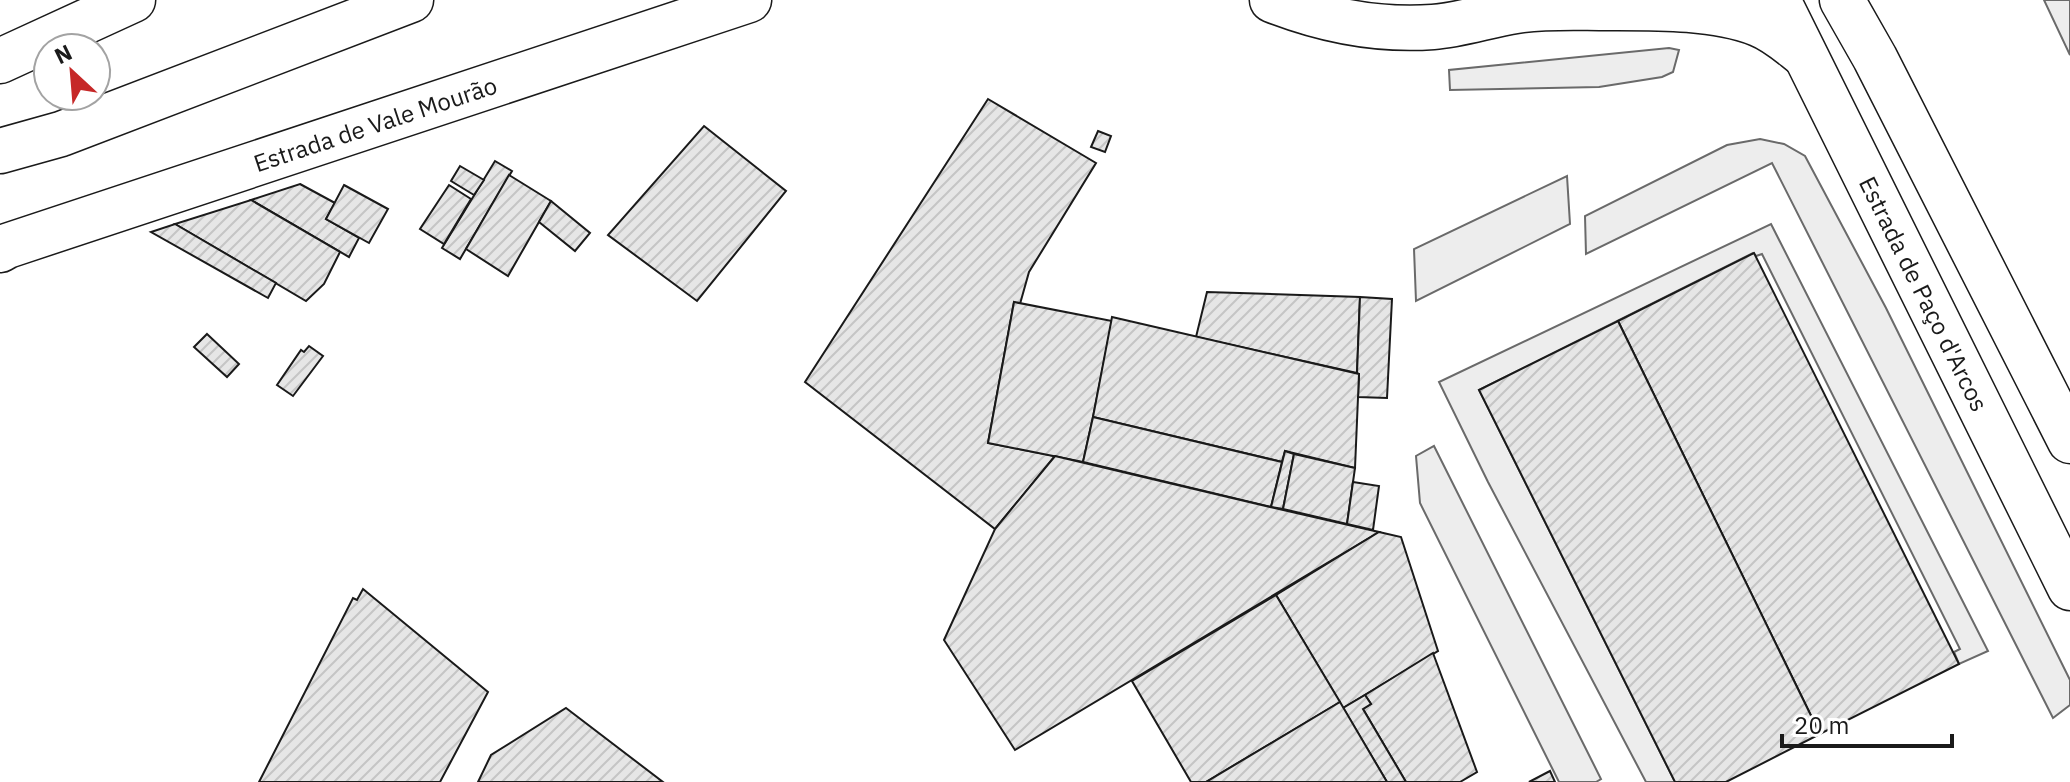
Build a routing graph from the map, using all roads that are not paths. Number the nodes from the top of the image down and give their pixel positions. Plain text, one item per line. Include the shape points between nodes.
1 (133, 0) edge
2 (411, 0) edge
3 (749, 0) edge
4 (1272, 0) edge
5 (1778, 0) edge
6 (1842, 0) edge
7 (1562, 4) edge
8 (1803, 54) junction
9 (0, 61) edge
10 (0, 151) edge
11 (0, 250) edge
12 (2070, 441) edge
13 (2070, 588) edge

1 - 9 main road
2 - 10 main road via 61,134
3 - 11 main road, Estrada de Vale Mourão
4 - 7 main road via 1345,22 1391,27 1435,27
5 - 8 main road, Estrada de Paço d'Arcos
6 - 12 main road
7 - 8 main road via 1730,15 1778,33
8 - 13 main road, Estrada de Paço d'Arcos

